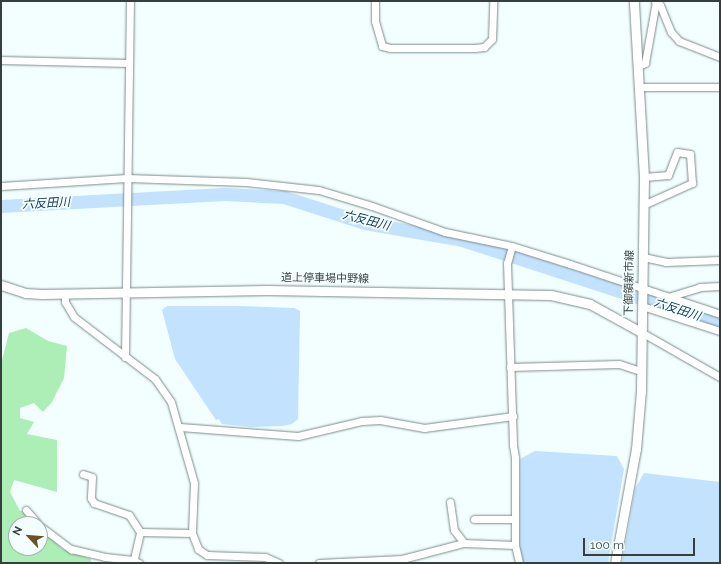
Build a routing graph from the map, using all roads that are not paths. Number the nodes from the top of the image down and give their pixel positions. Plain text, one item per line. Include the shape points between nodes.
1 (130, 1) edge
2 (375, 1) edge
3 (493, 1) edge
4 (634, 1) edge
5 (655, 1) edge
6 (720, 57) edge
7 (1, 60) edge
8 (128, 63) junction
9 (639, 66) junction
10 (641, 87) junction
11 (720, 87) edge
12 (644, 177) junction
13 (127, 180) junction
14 (1, 186) edge
15 (643, 204) junction
16 (512, 246) junction
17 (643, 257) junction
18 (720, 260) edge
19 (1, 285) edge
20 (720, 286) edge
21 (642, 290) junction
22 (124, 292) junction
23 (65, 294) junction
24 (509, 294) junction
25 (668, 297) junction
26 (642, 305) junction
27 (720, 314) edge
28 (720, 331) edge
29 (641, 332) junction
30 (125, 356) junction
31 (510, 367) junction
32 (641, 371) junction
33 (720, 377) edge
34 (513, 416) junction
35 (180, 427) junction
36 (83, 474) dead end
37 (450, 502) dead end
38 (26, 510) dead end
39 (31, 516) edge
40 (515, 519) junction
41 (474, 520) dead end
42 (48, 532) edge
43 (140, 532) junction
44 (192, 533) junction
45 (464, 543) junction
46 (516, 545) junction
47 (135, 562) edge
48 (279, 563) edge
49 (319, 563) edge
50 (519, 563) edge
51 (615, 563) edge

1 - 8 street
2 - 3 street via 375,21 382,46 476,48 484,47 492,39
4 - 9 main road, 下御領新市線
5 - 6 street via 660,5 671,32 679,41
5 - 9 street via 645,63
7 - 8 street
8 - 13 street
9 - 10 main road, 下御領新市線
10 - 11 street
10 - 12 main road, 下御領新市線
12 - 15 main road, 下御領新市線
12 - 15 street via 668,175 677,152 690,154 692,183
13 - 14 street
13 - 16 street via 246,182 319,190 445,232
13 - 22 street
15 - 17 main road, 下御領新市線
16 - 21 street
16 - 24 street via 507,263
17 - 18 street via 666,262
17 - 21 main road, 下御領新市線
19 - 23 main road, 道上停車場中野線 via 25,293
20 - 25 street via 700,287 669,294
21 - 25 street
21 - 26 main road, 下御領新市線
22 - 23 main road, 道上停車場中野線
22 - 24 main road, 道上停車場中野線 via 267,290
22 - 30 street
23 - 30 street via 65,302 74,317
24 - 29 main road, 道上停車場中野線 via 574,298 608,312
24 - 31 street
25 - 27 street
26 - 28 street
26 - 29 main road, 下御領新市線
29 - 32 main road, 下御領新市線
29 - 33 street
30 - 35 street via 165,390
31 - 32 street via 619,364
31 - 34 street
32 - 51 main road, 下御領新市線 via 636,449
34 - 35 street via 424,428 380,420 362,421 298,436
34 - 40 street
35 - 44 street via 194,483
36 - 43 street via 92,477 91,498 94,503 129,515
37 - 45 street via 454,530
38 - 39 street
40 - 41 street
40 - 46 street
42 - 47 street via 71,549 105,558
43 - 44 street
43 - 47 street
44 - 48 street via 198,549 207,555 265,557
45 - 46 street
45 - 49 street via 402,559
46 - 50 street

